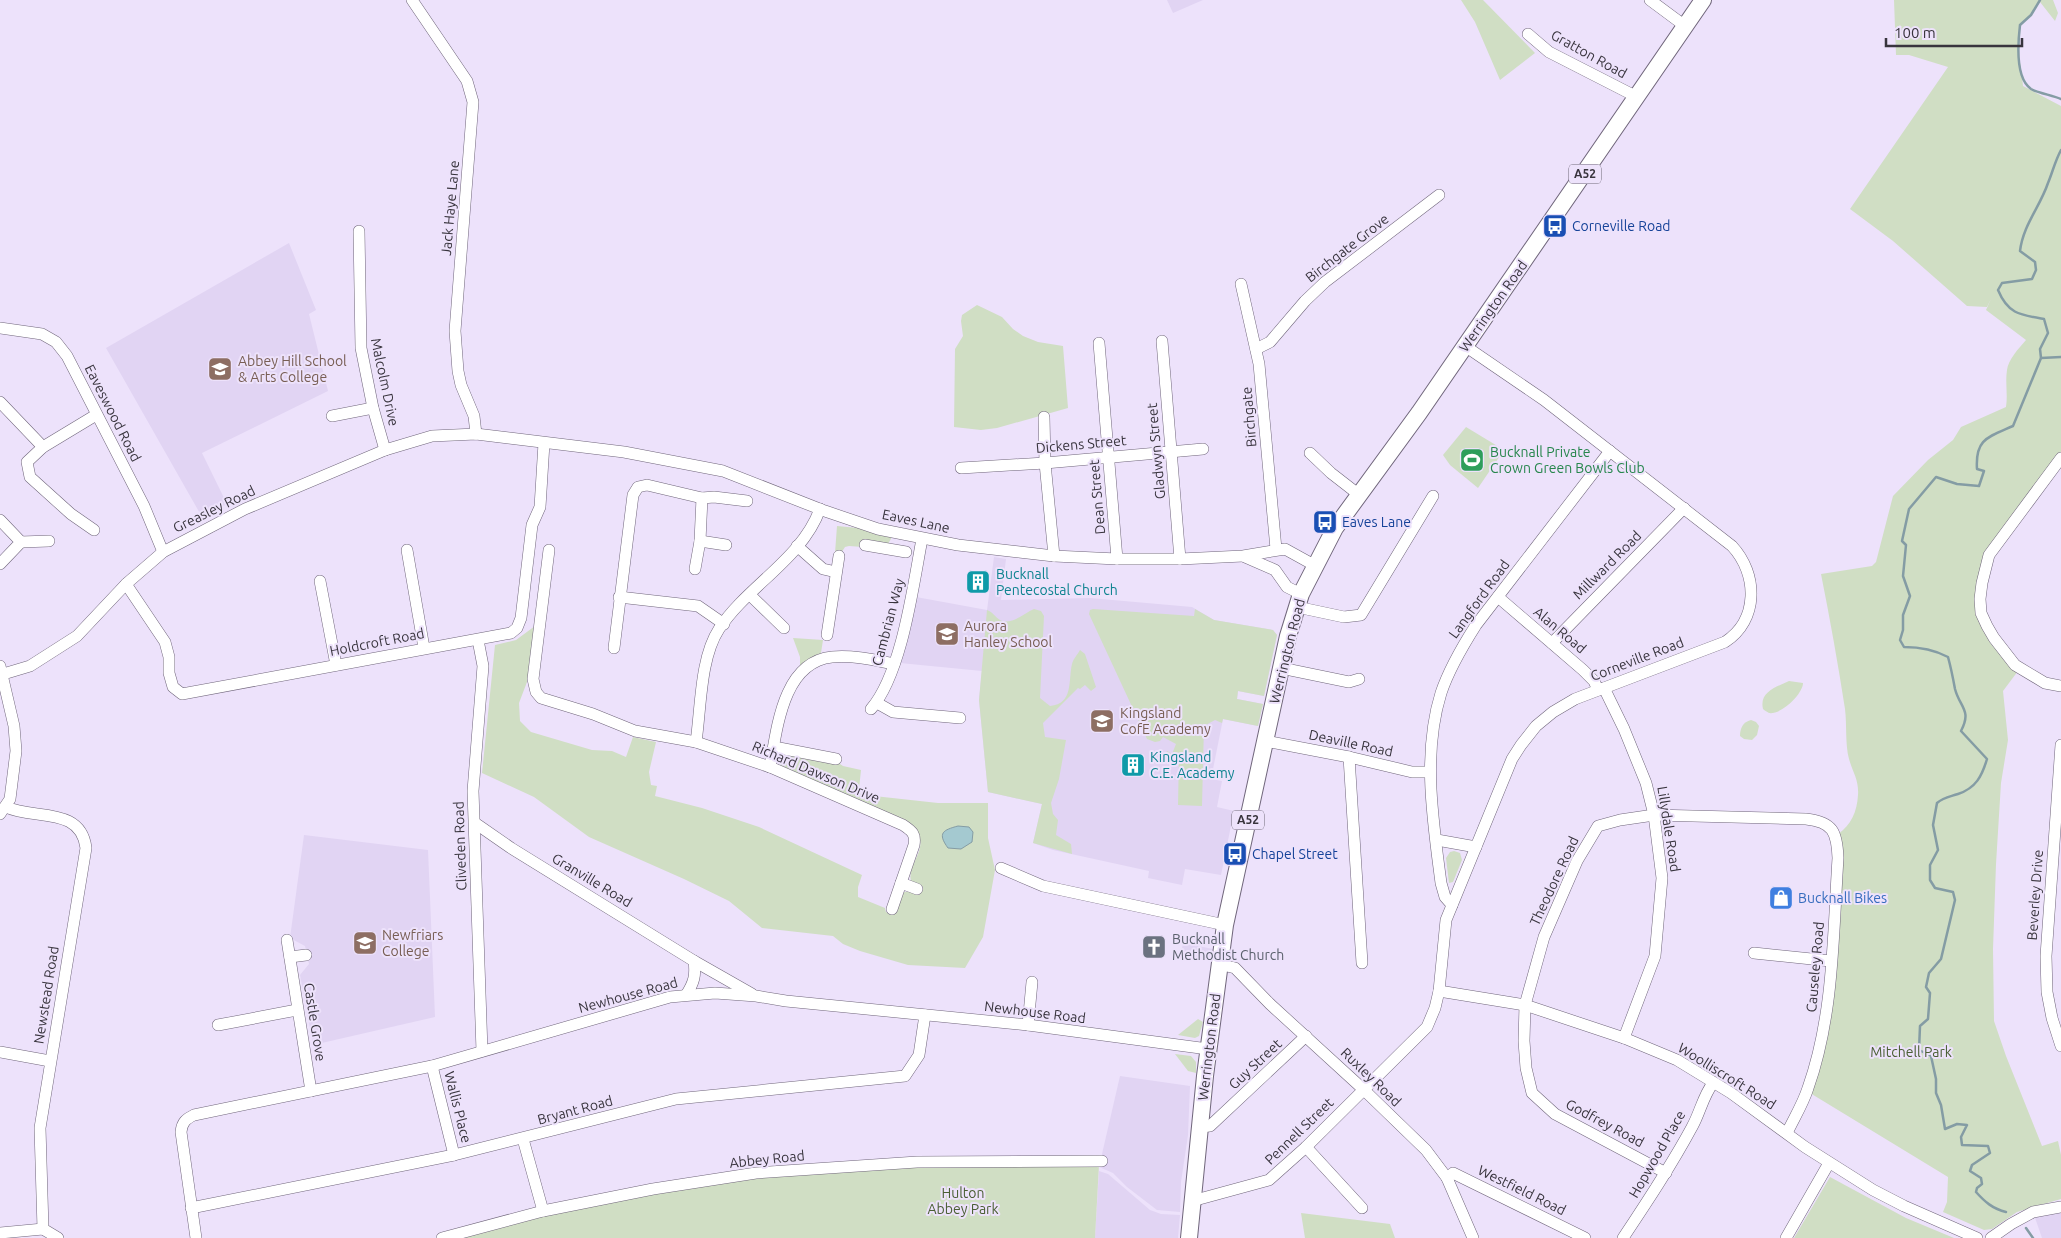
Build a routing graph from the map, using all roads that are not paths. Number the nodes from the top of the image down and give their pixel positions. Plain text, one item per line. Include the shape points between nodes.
1 (412, 0) edge
2 (1650, 0) edge
3 (1704, 0) edge
4 (1685, 26) junction
5 (1528, 34) dead end
6 (1637, 97) junction
7 (1440, 195) dead end
8 (359, 231) dead end
9 (1241, 284) dead end
10 (0, 324) edge
11 (1162, 341) dead end
12 (1099, 342) dead end
13 (1465, 346) junction
14 (1256, 349) junction
15 (0, 402) edge
16 (373, 408) junction
17 (96, 415) junction
18 (332, 416) dead end
19 (1044, 417) dead end
20 (476, 434) junction
21 (544, 443) junction
22 (43, 446) junction
23 (1203, 449) dead end
24 (386, 450) junction
25 (1172, 451) junction
26 (1610, 451) junction
27 (1310, 453) dead end
28 (1108, 456) junction
29 (2061, 458) edge
30 (1045, 463) junction
31 (961, 468) dead end
32 (1358, 494) junction
33 (1433, 496) dead end
34 (702, 498) junction
35 (747, 501) dead end
36 (1684, 508) junction
37 (822, 510) junction
38 (0, 520) edge
39 (94, 530) dead end
40 (898, 534) junction
41 (922, 539) junction
42 (49, 541) dead end
43 (700, 541) junction
44 (21, 542) junction
45 (726, 545) dead end
46 (865, 545) dead end
47 (797, 546) junction
48 (1276, 549) junction
49 (406, 550) dead end
50 (549, 550) dead end
51 (163, 552) junction
52 (839, 556) dead end
53 (1054, 556) junction
54 (1243, 556) junction
55 (1117, 559) junction
56 (1180, 559) junction
57 (0, 564) edge
58 (1314, 565) junction
59 (696, 569) dead end
60 (836, 572) junction
61 (320, 581) dead end
62 (126, 584) junction
63 (750, 595) junction
64 (619, 596) junction
65 (1498, 597) junction
66 (1299, 600) junction
67 (724, 624) junction
68 (784, 628) dead end
69 (827, 635) dead end
70 (478, 640) junction
71 (1552, 643) junction
72 (424, 648) junction
73 (614, 648) dead end
74 (894, 664) junction
75 (336, 665) junction
76 (1281, 668) junction
77 (1, 672) edge
78 (1359, 679) dead end
79 (2061, 686) edge
80 (1601, 689) junction
81 (960, 718) dead end
82 (1265, 741) junction
83 (696, 742) junction
84 (2061, 745) edge
85 (774, 747) junction
86 (1349, 757) junction
87 (836, 759) dead end
88 (770, 767) junction
89 (1430, 772) junction
90 (2058, 803) edge
91 (3, 811) edge
92 (1654, 815) junction
93 (475, 823) junction
94 (1437, 840) junction
95 (1476, 847) junction
96 (1001, 868) dead end
97 (901, 883) junction
98 (917, 889) dead end
99 (1452, 905) junction
100 (892, 909) dead end
101 (1225, 925) junction
102 (2048, 927) junction
103 (2061, 929) edge
104 (287, 940) dead end
105 (1754, 953) dead end
106 (306, 956) dead end
107 (290, 957) junction
108 (694, 961) junction
109 (1831, 961) junction
110 (1362, 963) dead end
111 (1218, 964) junction
112 (1032, 982) dead end
113 (1439, 991) junction
114 (686, 995) junction
115 (756, 996) junction
116 (1525, 1005) junction
117 (298, 1010) junction
118 (925, 1015) junction
119 (218, 1025) dead end
120 (1028, 1025) junction
121 (1306, 1036) junction
122 (1624, 1038) junction
123 (2061, 1046) edge
124 (1208, 1049) junction
125 (482, 1051) junction
126 (0, 1052) edge
127 (50, 1061) junction
128 (432, 1066) junction
129 (1713, 1082) junction
130 (1364, 1089) junction
131 (312, 1091) junction
132 (1200, 1126) junction
133 (1787, 1133) junction
134 (524, 1139) junction
135 (1306, 1148) junction
136 (454, 1155) junction
137 (1102, 1161) dead end
138 (1829, 1163) junction
139 (1666, 1173) junction
140 (1447, 1178) junction
141 (1192, 1201) junction
142 (2061, 1207) edge
143 (191, 1208) junction
144 (1362, 1208) dead end
145 (542, 1211) junction
146 (43, 1229) junction
147 (0, 1233) edge
148 (58, 1238) edge
149 (196, 1238) edge
150 (442, 1238) edge
151 (1188, 1238) edge
152 (1473, 1238) edge
153 (1585, 1238) edge
154 (1623, 1238) edge
155 (1786, 1238) edge
156 (1977, 1238) edge
157 (1991, 1238) edge

1 - 20 street, Jack Haye Lane via 467,81 472,96 474,113 455,331 461,386 474,416
2 - 4 street
3 - 4 highway, Werrington Road / A52
4 - 6 highway, Werrington Road / A52
5 - 6 street, Gratton Road via 1549,52
6 - 13 highway, Werrington Road / A52
7 - 14 street, Birchgate Grove via 1325,282 1305,300 1270,342
8 - 16 street, Malcolm Drive via 361,348
9 - 14 street, Birchgate
10 - 17 street, Eaveswood Road via 42,334 56,342 67,356
11 - 25 street, Gladwyn Street
12 - 28 street, Dean Street
13 - 26 street, Corneville Road
13 - 32 highway, Werrington Road / A52
14 - 48 street, Birchgate
15 - 22 street
16 - 18 street
16 - 24 street, Malcolm Drive
17 - 22 street
17 - 51 street, Eaveswood Road via 144,506
19 - 30 street
20 - 21 street, Greasley Road
20 - 24 street, Greasley Road via 432,436
21 - 37 street, Eaves Lane via 624,452 723,471
21 - 70 street, Holdcroft Road via 540,507 532,525 518,628 511,633
22 - 39 street via 27,462 30,477
23 - 25 street, Dickens Street
24 - 51 street, Greasley Road via 245,510
25 - 28 street, Dickens Street
25 - 56 street, Gladwyn Street
26 - 36 street, Corneville Road
26 - 65 street, Langford Road
27 - 32 street
28 - 30 street, Dickens Street
28 - 55 street, Dean Street
29 - 79 street via 1989,554 1980,600 1986,626 2016,665 2045,683
30 - 31 street, Dickens Street
30 - 53 street
32 - 58 highway, Werrington Road / A52
33 - 66 street via 1361,615 1344,618
34 - 35 street
34 - 43 street
34 - 64 street via 647,485 638,487 632,495
36 - 71 street, Millward Road
36 - 80 street, Corneville Road via 1732,546 1744,561 1751,588 1747,615 1738,631 1725,642
37 - 40 street, Eaves Lane
37 - 47 street
38 - 44 street
40 - 41 street, Eaves Lane
40 - 46 street via 900,551
41 - 53 street, Eaves Lane
41 - 74 street, Cambrian Way
42 - 44 street
43 - 45 street
43 - 59 street
44 - 57 street
47 - 60 street via 823,569
47 - 63 street
48 - 54 street, Eaves Lane
48 - 58 street, Eaves Lane via 1295,553
49 - 72 street
50 - 83 street, Richard Dawson Drive via 533,679 536,692 541,698 636,731
51 - 62 street, Greasley Road
52 - 60 street
53 - 55 street, Eaves Lane
54 - 56 street, Eaves Lane
54 - 66 street, Eaves Lane via 1275,570
55 - 56 street, Eaves Lane
58 - 66 highway, Werrington Road / A52
60 - 69 street via 834,622
61 - 75 street
62 - 75 street, Holdcroft Road via 165,642 173,687 182,694
62 - 77 street, Greasley Road via 77,636 30,666
63 - 67 street
63 - 68 street
64 - 67 street via 698,606
64 - 73 street
65 - 71 street, Alan Road
65 - 89 street, Langford Road via 1469,636 1445,683 1436,714
66 - 76 highway, Werrington Road / A52
67 - 83 street via 718,630 707,658
70 - 72 street, Holdcroft Road
70 - 93 street, Cliveden Road via 483,666 473,791
71 - 80 street, Alan Road
72 - 75 street, Holdcroft Road
74 - 81 street, Cambrian Way via 874,706 893,712
74 - 85 street via 831,657 806,668 786,694
76 - 78 street via 1349,682
76 - 82 highway, Werrington Road / A52
77 - 91 street via 14,726 16,750 10,799
80 - 92 street, Lillydale Road via 1624,729 1646,782
80 - 95 street, Corneville Road via 1574,699 1553,712 1526,738 1512,759
82 - 86 street, Deaville Road
82 - 101 highway, Werrington Road / A52
83 - 88 street, Richard Dawson Drive
84 - 90 street, Beverley Drive
85 - 87 street
85 - 88 street
86 - 89 street, Deaville Road via 1412,772
86 - 110 street
88 - 97 street, Richard Dawson Drive via 903,825 912,832 914,845
89 - 94 street, Langford Road
90 - 102 street, Beverley Drive
91 - 127 street, Newstead Road via 62,818 81,830 85,838 86,848
92 - 109 street, Causeley Road via 1806,818 1824,822 1835,833 1838,842
92 - 116 street, Theodore Road via 1598,826 1578,861 1544,938
92 - 122 street, Lillydale Road via 1662,878 1654,956
93 - 108 street, Granville Road
93 - 125 street, Cliveden Road
94 - 95 street
94 - 99 street, Langford Road via 1443,890
95 - 99 street, Corneville Road
96 - 101 street via 1043,886
97 - 98 street
97 - 100 street, Richard Dawson Drive
99 - 113 street, Corneville Road via 1445,925
101 - 111 highway, Werrington Road / A52
102 - 103 street
102 - 123 street, Beverley Drive via 2047,992
104 - 107 street, Castle Grove
105 - 109 street
106 - 107 street
107 - 117 street, Castle Grove
108 - 114 street via 694,984
108 - 115 street, Granville Road
109 - 133 street, Causeley Road via 1826,1020 1817,1060 1808,1090
111 - 121 street, Ruxley Road via 1235,968
111 - 124 highway, Werrington Road / A52
112 - 120 street
113 - 116 street, Woolliscroft Road
113 - 130 street, Corneville Road via 1423,1032
114 - 115 street, Newhouse Road
114 - 125 street, Newhouse Road
115 - 118 street, Newhouse Road
116 - 122 street, Woolliscroft Road
116 - 139 street, Godfrey Road via 1524,1050 1532,1093 1555,1114
117 - 119 street
117 - 131 street, Castle Grove
118 - 120 street, Newhouse Road
118 - 134 street, Bryant Road via 919,1055 905,1076 676,1099
120 - 124 street, Newhouse Road
121 - 130 street, Ruxley Road
121 - 132 street, Guy Street via 1210,1126
122 - 129 street, Woolliscroft Road via 1678,1060
124 - 132 highway, Werrington Road / A52
125 - 128 street, Newhouse Road
126 - 127 street
127 - 146 street, Newstead Road via 40,1128
128 - 131 street, Newhouse Road
128 - 136 street, Wallis Place
129 - 133 street, Woolliscroft Road
129 - 139 street, Hopwood Place
130 - 135 street, Pennell Street
130 - 140 street, Ruxley Road via 1426,1150
131 - 143 street, Newhouse Road via 186,1119 182,1125 181,1140
132 - 141 highway, Werrington Road / A52
133 - 138 street, Woolliscroft Road
134 - 136 street, Bryant Road
134 - 145 street
135 - 141 street, Pennell Street via 1269,1180
135 - 144 street
136 - 143 street, Bryant Road
137 - 145 street, Abbey Road via 917,1162 756,1173
138 - 155 street
138 - 156 street, Woolliscroft Road via 1904,1206
139 - 154 street, Hopwood Place
140 - 152 street, Ruxley Road
140 - 153 street, Westfield Road via 1453,1173
141 - 151 highway, Werrington Road / A52
142 - 157 street via 2033,1212
143 - 149 street, Newhouse Road
145 - 150 street, Abbey Road
146 - 147 street
146 - 148 street

